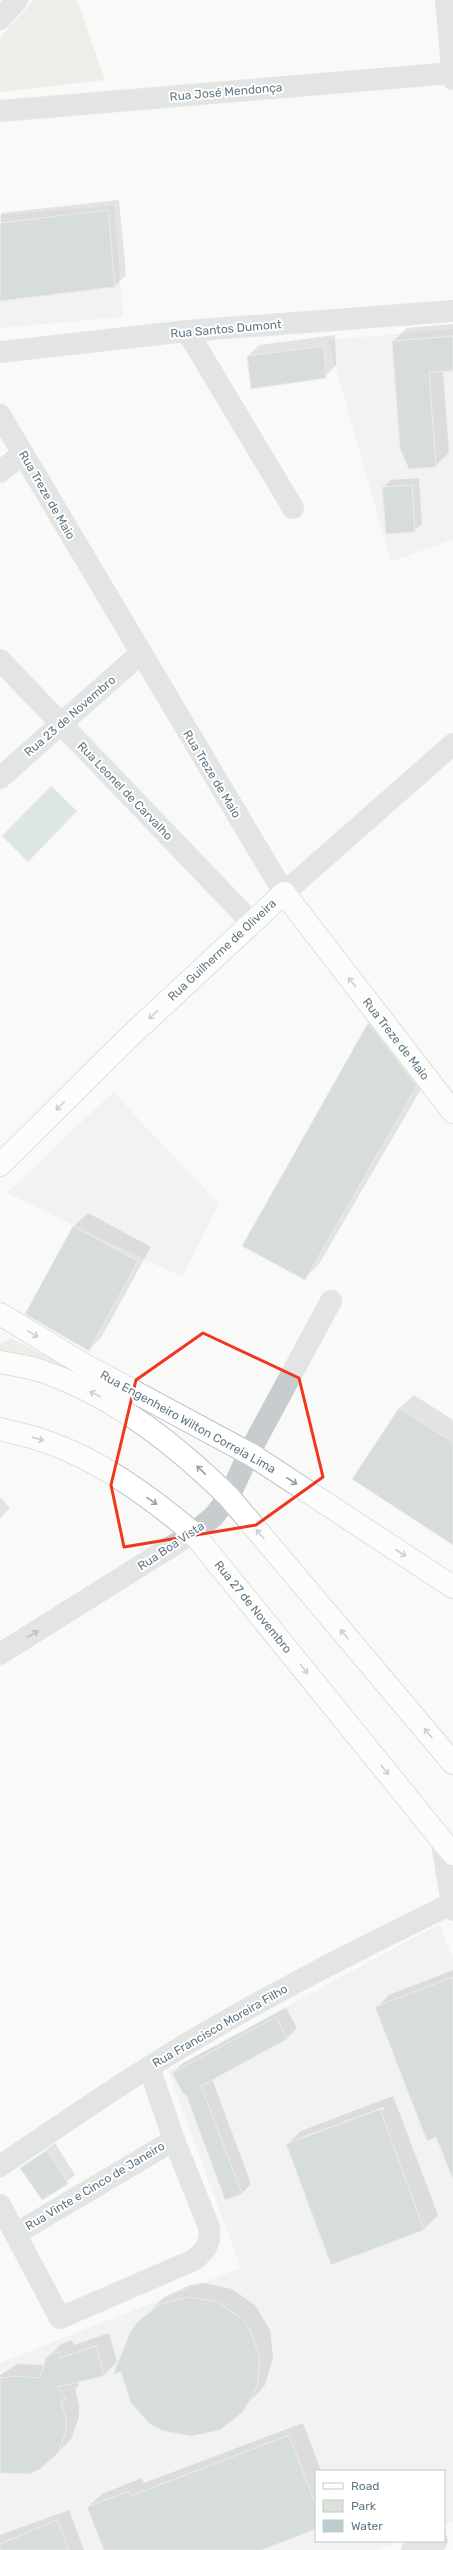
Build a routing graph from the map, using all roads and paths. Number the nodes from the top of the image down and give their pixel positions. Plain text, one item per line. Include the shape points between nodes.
1 (17, 0) edge
2 (446, 0) edge
3 (0, 19) edge
4 (453, 76) edge
5 (0, 111) edge
6 (453, 311) edge
7 (187, 331) junction
8 (0, 352) edge
9 (0, 415) edge
10 (23, 453) junction
11 (0, 472) edge
12 (293, 508) dead end
13 (140, 654) junction
14 (0, 660) edge
15 (62, 724) junction
16 (453, 744) edge
17 (0, 778) edge
18 (284, 894) junction
19 (251, 922) junction
20 (453, 1112) edge
21 (0, 1165) edge
22 (331, 1301) dead end
23 (0, 1314) edge
24 (0, 1362) edge
25 (0, 1429) edge
26 (249, 1453) junction
27 (229, 1497) junction
28 (193, 1534) junction
29 (453, 1587) edge
30 (0, 1654) edge
31 (453, 1763) edge
32 (447, 1846) edge
33 (452, 1907) edge
34 (149, 2066) junction
35 (174, 2140) junction
36 (0, 2166) edge
37 (0, 2205) edge
38 (17, 2233) junction
39 (434, 2542) edge
40 (412, 2550) edge

1 - 3 street
2 - 4 street
4 - 5 street, Rua José Mendonça
6 - 7 street, Rua Santos Dumont
7 - 8 street, Rua Santos Dumont
7 - 12 street
9 - 10 street, Rua Treze de Maio
10 - 11 street
10 - 13 street, Rua Treze de Maio
13 - 15 street, Rua 23 de Novembro
13 - 18 street, Rua Treze de Maio
14 - 15 street, Rua Leonel de Carvalho
15 - 17 street, Rua 23 de Novembro
15 - 19 street, Rua Leonel de Carvalho
16 - 18 street, Rua Guilherme de Oliveira
18 - 19 main road, Rua Guilherme de Oliveira
20 -> 18 main road, Rua Treze de Maio
19 -> 21 main road, Rua Guilherme de Oliveira via 128,1038
22 - 26 street, Rua Boa Vista
23 -> 26 main road, Rua Engenheiro Wilton Correia Lima via 81,1363
27 -> 24 main road via 191,1460 96,1394 47,1372
25 -> 28 main road, Rua 27 de Novembro via 42,1440 76,1455 124,1482 166,1511
26 - 27 street, Rua Boa Vista
26 -> 29 main road, Rua Engenheiro Wilton Correia Lima
27 - 28 street, Rua Boa Vista via 212,1518
31 -> 27 main road
30 -> 28 street, Rua Boa Vista
28 -> 32 main road, Rua 27 de Novembro
32 - 33 street
33 - 34 street, Rua Francisco Moreira Filho via 348,1955
34 - 35 street
34 - 36 street, Rua Francisco Moreira Filho
35 - 38 street, Rua Vinte e Cinco de Janeiro
35 - 38 street via 209,2227 211,2238 205,2251 194,2260 60,2318
37 - 38 street
39 - 40 street

